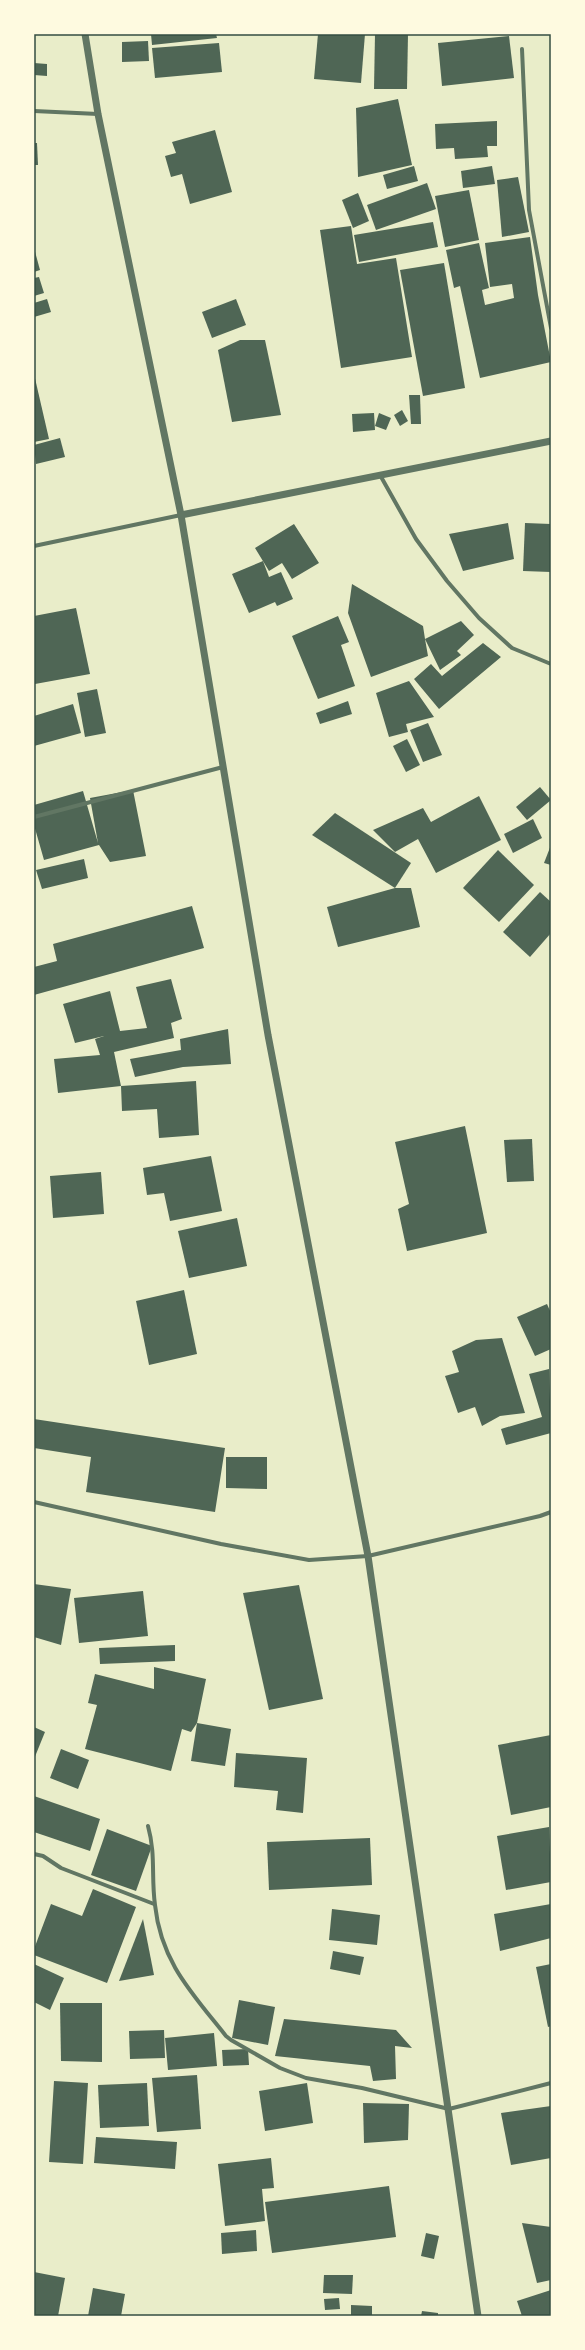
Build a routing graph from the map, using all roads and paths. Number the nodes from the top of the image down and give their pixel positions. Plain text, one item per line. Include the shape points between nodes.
1 (85, 34) edge
2 (522, 49) dead end
3 (34, 111) edge
4 (98, 114) junction
5 (551, 328) edge
6 (551, 441) edge
7 (380, 475) junction
8 (181, 515) junction
9 (34, 546) edge
10 (551, 664) edge
11 (223, 766) junction
12 (34, 817) edge
13 (34, 1502) edge
14 (551, 1512) edge
15 (368, 1556) junction
16 (148, 1826) dead end
17 (34, 1854) edge
18 (154, 1904) junction
19 (551, 2083) edge
20 (449, 2109) junction
21 (478, 2316) edge

1 - 4 street
2 - 5 street via 529,210
3 - 4 street
4 - 8 street
6 - 7 street
7 - 8 street
7 - 10 street via 416,539 479,618 512,648
8 - 9 street
8 - 11 street
11 - 12 street
11 - 15 street via 268,1035
13 - 15 street via 221,1544 309,1560
14 - 15 street
15 - 20 street
16 - 18 street via 154,1847
17 - 18 street via 43,1856 61,1868
18 - 20 street via 168,1959 184,1983 231,2040 253,2050 280,2068 306,2078 362,2088
19 - 20 street
20 - 21 street

